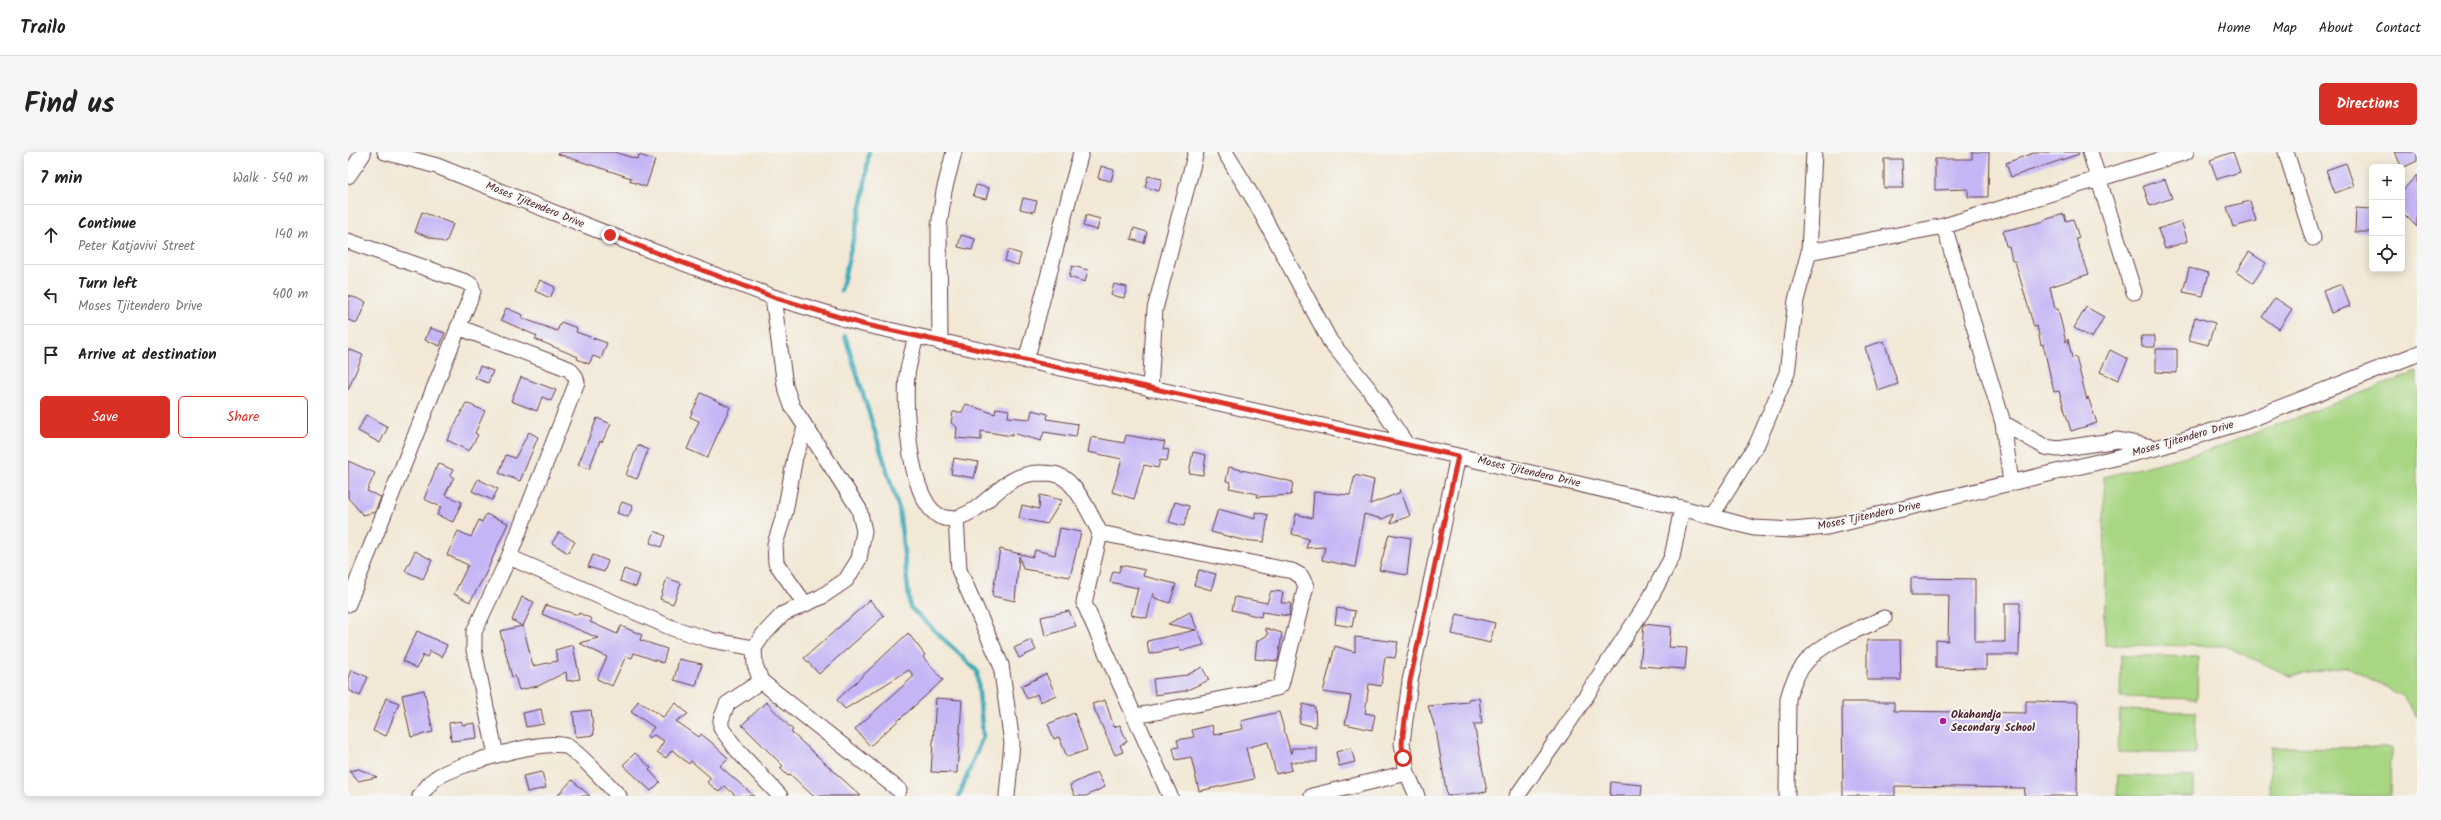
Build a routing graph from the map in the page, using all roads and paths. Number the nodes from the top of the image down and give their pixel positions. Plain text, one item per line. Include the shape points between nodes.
1 (363, 152) edge
2 (385, 152) edge
3 (417, 152) edge
4 (954, 152) edge
5 (1081, 152) edge
6 (1196, 152) edge
7 (1226, 152) edge
8 (1814, 152) edge
9 (2090, 152) edge
10 (2186, 152) edge
11 (2286, 152) edge
12 (437, 166) junction
13 (348, 176) edge
14 (2100, 180) junction
15 (1944, 226) junction
16 (2313, 238) dead end
17 (348, 241) edge
18 (1809, 252) junction
19 (2134, 292) dead end
20 (773, 297) junction
21 (458, 327) junction
22 (916, 336) junction
23 (940, 342) junction
24 (2417, 354) edge
25 (1026, 361) junction
26 (1150, 389) junction
27 (2003, 423) junction
28 (805, 428) junction
29 (1406, 444) junction
30 (2156, 448) junction
31 (1458, 456) junction
32 (2011, 483) junction
33 (1682, 508) junction
34 (1712, 515) junction
35 (956, 518) junction
36 (1100, 532) junction
37 (509, 556) junction
38 (348, 604) edge
39 (805, 604) junction
40 (1884, 618) dead end
41 (754, 648) junction
42 (761, 681) junction
43 (1136, 716) junction
44 (496, 755) junction
45 (1407, 773) junction
46 (899, 790) dead end
47 (420, 796) edge
48 (619, 796) edge
49 (780, 796) edge
50 (1007, 796) edge
51 (1170, 796) edge
52 (1312, 796) edge
53 (1417, 796) edge
54 (1517, 796) edge
55 (1787, 796) edge

1 - 13 street
2 - 12 street, Moses Tjitendero Drive
3 - 12 street, Moses Tjitendero Drive
4 - 23 street via 939,227
5 - 25 street
6 - 26 street via 1155,309
7 - 29 street via 1330,341 1369,389
8 - 18 street
9 - 14 street
10 - 14 street
11 - 16 street
12 - 20 street, Moses Tjitendero Drive
14 - 15 street
14 - 19 street
15 - 18 street
15 - 27 street
17 - 21 street via 472,285 473,291
18 - 34 street via 1796,300 1787,373 1757,444
20 - 22 street, Moses Tjitendero Drive via 862,324
20 - 28 street via 785,386 792,406
21 - 37 street via 569,369 577,382
21 - 38 street
22 - 23 street, Moses Tjitendero Drive
22 - 35 street via 907,375 906,428 921,497 930,510 941,518
23 - 25 street, Moses Tjitendero Drive
24 - 30 street, Moses Tjitendero Drive via 2246,421
25 - 26 street, Moses Tjitendero Drive
26 - 29 street, Moses Tjitendero Drive
27 - 30 street via 2045,447 2058,449 2118,440
27 - 32 street
28 - 39 street via 795,457 785,512 775,544 776,563
28 - 39 street via 859,509 864,531 859,559 846,580 821,597
29 - 31 street, Moses Tjitendero Drive
30 - 32 street, Moses Tjitendero Drive
31 - 33 street, Moses Tjitendero Drive
31 - 45 street via 1410,681 1402,743
32 - 34 street, Moses Tjitendero Drive via 1827,527 1792,530 1754,528
33 - 34 street, Moses Tjitendero Drive
33 - 54 street via 1672,557 1648,602
35 - 36 street via 976,508 1006,484 1024,474 1058,475 1071,484
35 - 50 street via 960,570 1001,665 1012,743
36 - 43 street via 1084,603
36 - 43 street via 1292,571 1301,576 1306,586 1282,685
37 - 41 street via 672,628 712,640
37 - 44 street via 474,632 473,641
39 - 41 street via 783,614
40 - 55 street via 1824,645 1800,666 1788,698
41 - 42 street via 755,665
42 - 46 street
42 - 49 street via 727,704 721,728 738,751
43 - 51 street
44 - 47 street via 436,778
44 - 48 street via 553,744 568,747
45 - 52 street
45 - 53 street

